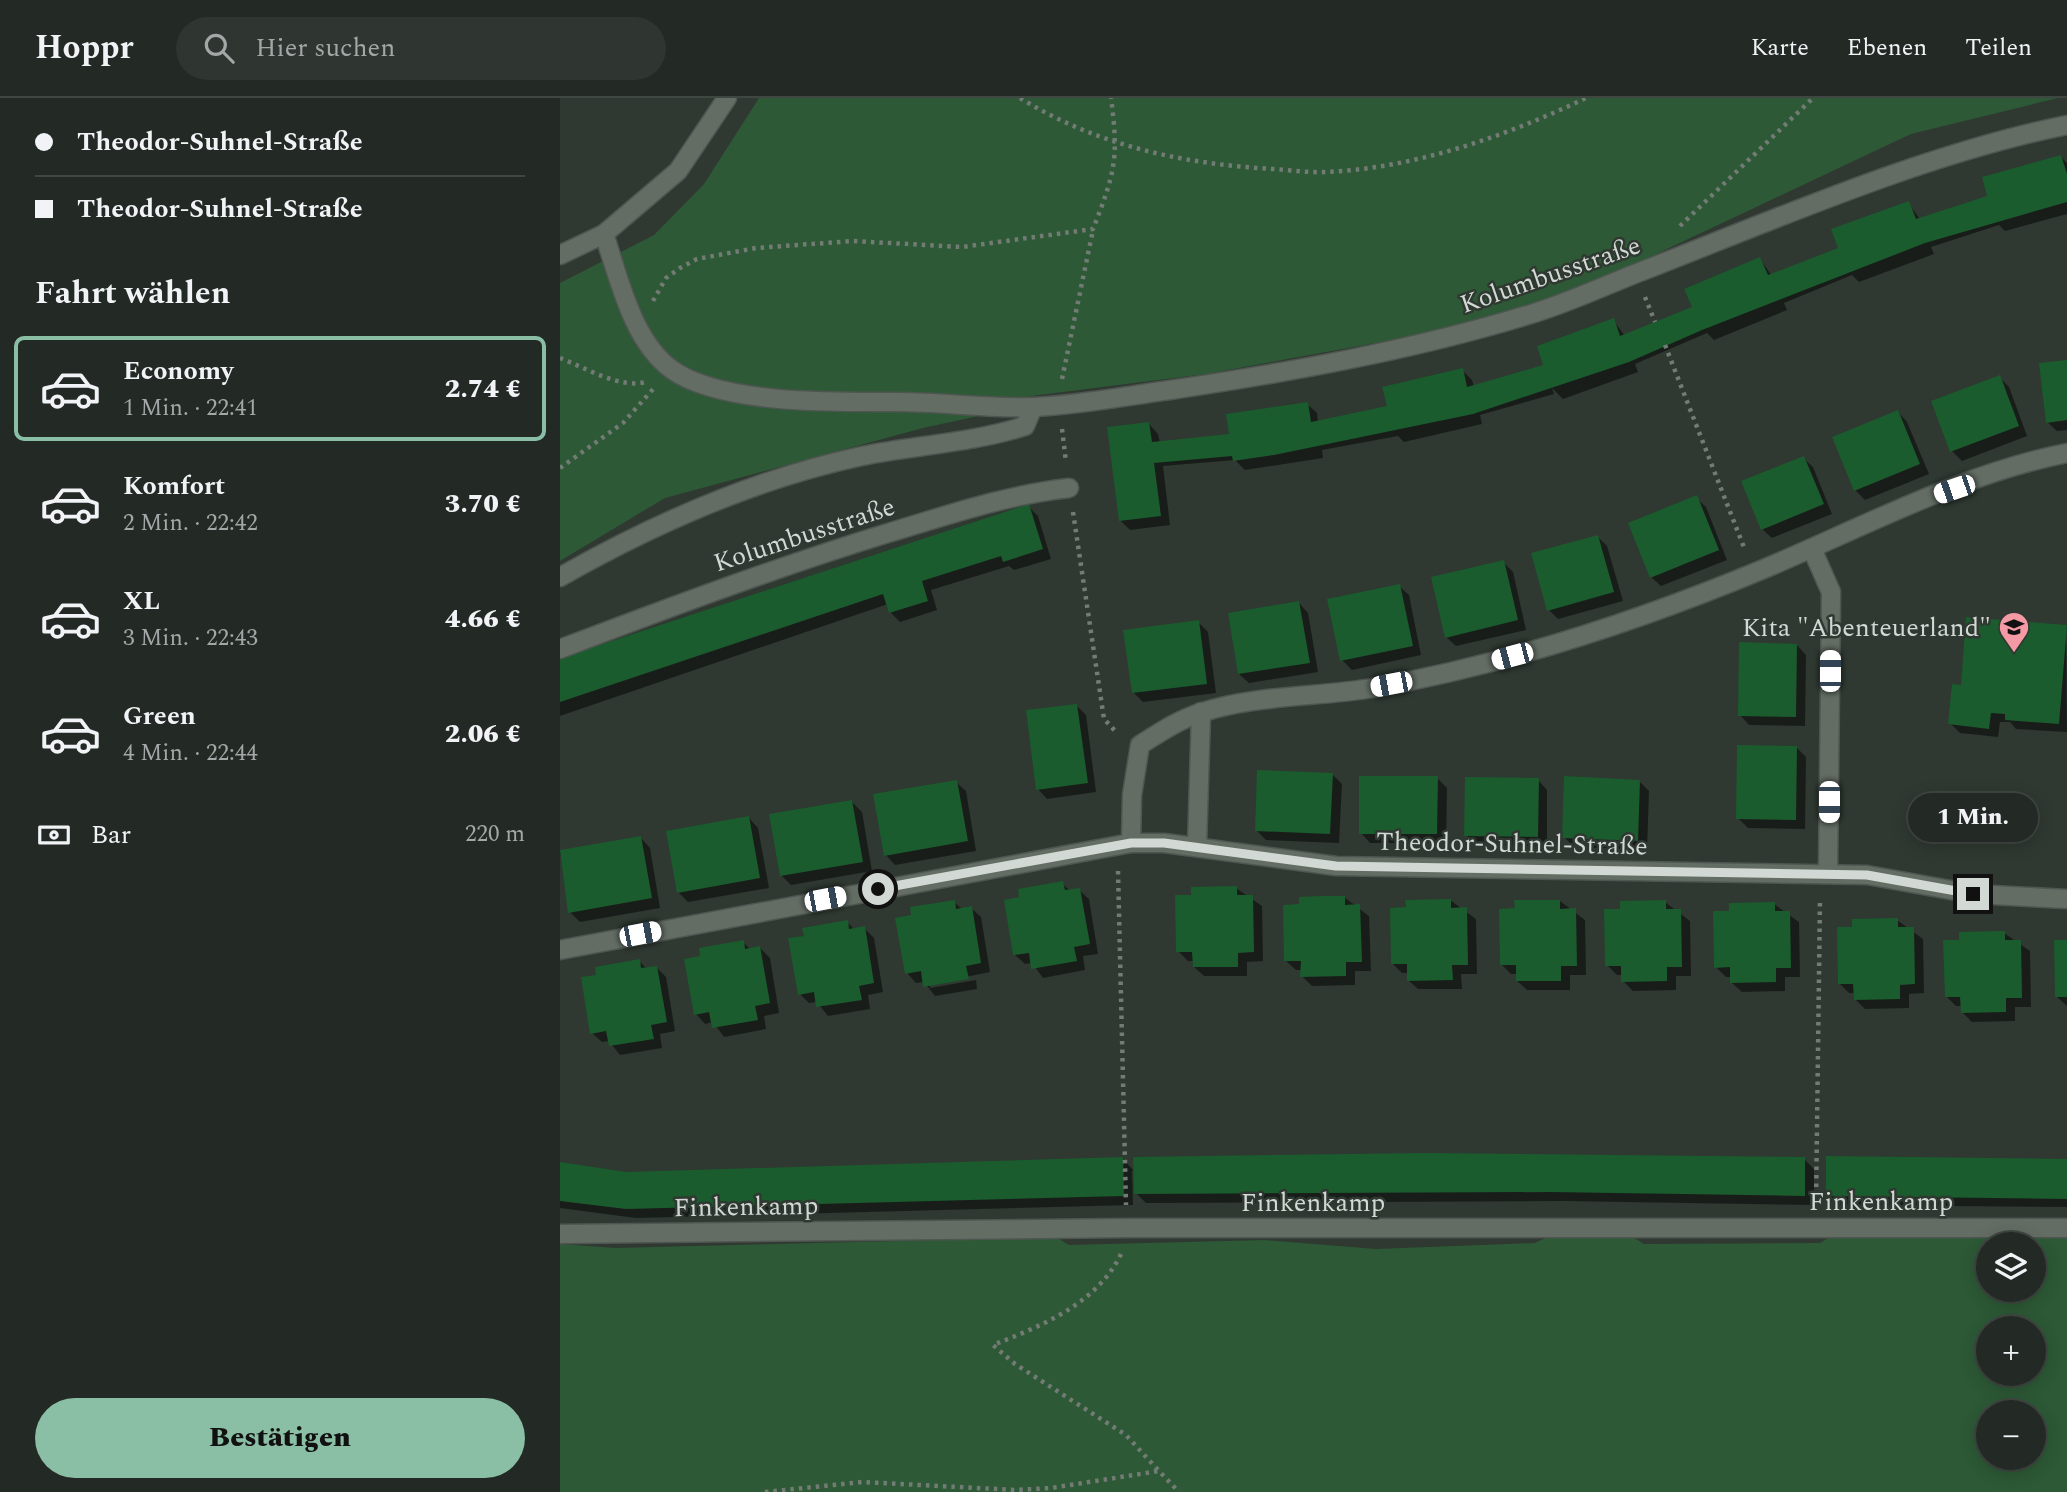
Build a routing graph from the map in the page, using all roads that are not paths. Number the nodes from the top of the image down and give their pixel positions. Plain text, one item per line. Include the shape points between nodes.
1 (727, 98) edge
2 (2067, 125) edge
3 (604, 234) junction
4 (560, 255) edge
5 (1033, 407) junction
6 (2067, 453) edge
7 (1069, 488) road end
8 (1812, 549) junction
9 (560, 577) edge
10 (560, 649) edge
11 (1201, 712) junction
12 (1124, 843) junction
13 (1196, 847) junction
14 (1824, 873) junction
15 (2067, 900) edge
16 (560, 950) edge
17 (2067, 1228) edge
18 (560, 1234) edge

1 - 3 street via 678,171
2 - 5 street, Kolumbusstraße via 1934,161 1534,314 1418,344 1228,381 1059,397
3 - 4 street
3 - 5 street, Kolumbusstraße via 652,350 692,382 812,401
5 - 9 street, Kolumbusstraße via 1025,426 990,437 852,458 720,499 673,517
6 - 8 street via 1931,497
7 - 10 street, Kolumbusstraße via 1004,498 830,551
8 - 11 street via 1626,622 1492,662 1371,688
8 - 14 street via 1830,592
11 - 12 street via 1140,745
11 - 13 street
12 - 13 street, Theodor-Suhnel-Straße
12 - 16 street, Theodor-Suhnel-Straße
13 - 14 street, Theodor-Suhnel-Straße via 1336,866
14 - 15 street, Theodor-Suhnel-Straße via 1867,875 1973,894
17 - 18 street, Finkenkamp via 1127,1228

